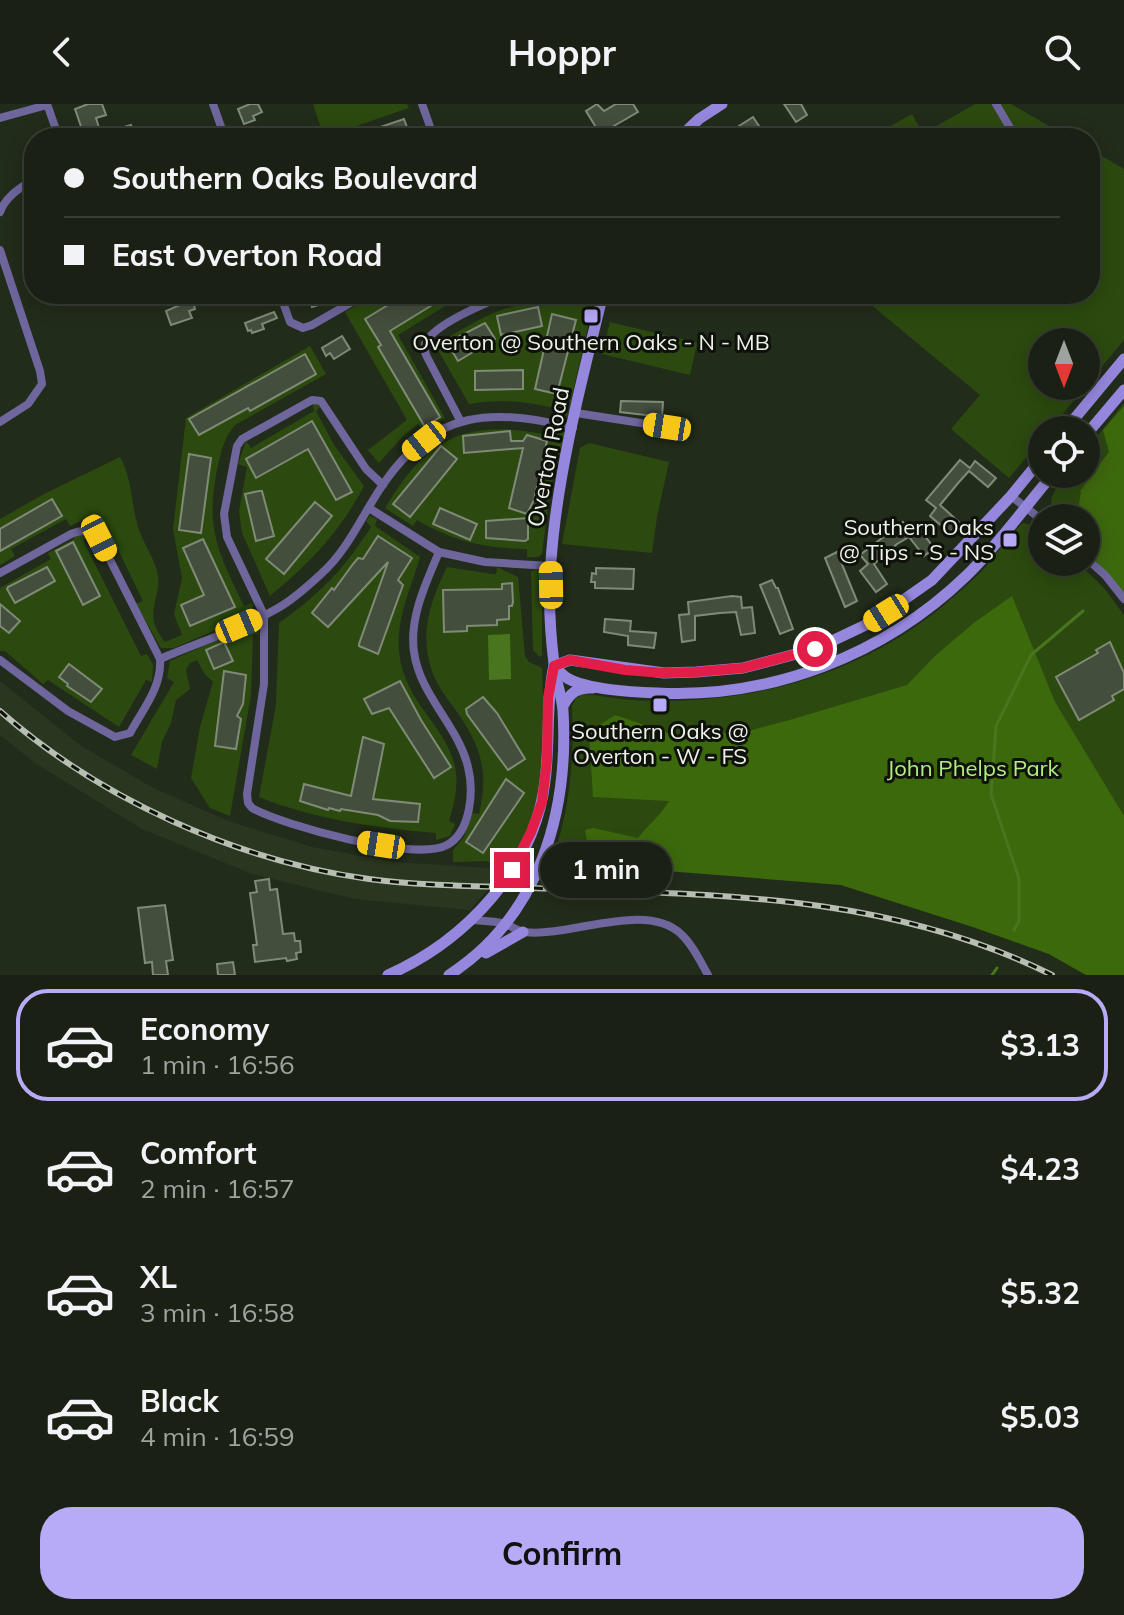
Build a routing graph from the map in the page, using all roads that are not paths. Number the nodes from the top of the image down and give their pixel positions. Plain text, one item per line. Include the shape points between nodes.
1 (47, 104) edge
2 (213, 104) edge
3 (422, 104) edge
4 (722, 104) edge
5 (996, 104) edge
6 (0, 118) edge
7 (55, 128) edge
8 (221, 128) edge
9 (430, 128) edge
10 (689, 128) edge
11 (1010, 128) edge
12 (24, 185) edge
13 (0, 212) edge
14 (0, 250) edge
15 (284, 304) edge
16 (349, 304) edge
17 (488, 304) edge
18 (601, 304) edge
19 (1124, 359) edge
20 (1124, 390) edge
21 (576, 413) junction
22 (1077, 416) edge
23 (1100, 418) edge
24 (0, 422) edge
25 (461, 422) junction
26 (667, 427) dead end
27 (573, 428) junction
28 (1028, 475) edge
29 (383, 485) junction
30 (1041, 488) edge
31 (1011, 496) junction
32 (1025, 507) junction
33 (369, 508) junction
34 (1028, 509) edge
35 (439, 552) junction
36 (550, 566) junction
37 (1100, 571) edge
38 (0, 573) edge
39 (1124, 599) edge
40 (264, 615) junction
41 (828, 643) junction
42 (160, 659) junction
43 (0, 660) edge
44 (835, 662) junction
45 (554, 666) junction
46 (664, 673) junction
47 (606, 688) junction
48 (664, 693) junction
49 (563, 707) junction
50 (472, 920) junction
51 (506, 924) junction
52 (523, 932) junction
53 (471, 961) junction
54 (388, 975) edge
55 (449, 975) edge
56 (708, 975) edge

1 - 6 street
1 - 7 street
2 - 8 street
3 - 9 street
4 - 10 street
5 - 11 street
12 - 13 street
14 - 24 street via 42,384 28,404
15 - 16 street via 296,326 312,325
17 - 25 street via 425,342 427,357
18 - 21 street, Overton Road
19 - 22 street
20 - 23 street
21 - 26 street
21 - 27 street, Overton Road
25 - 27 street via 506,415
25 - 29 street via 410,452
27 - 36 street, Overton Road
28 - 31 street
29 - 33 street
29 - 40 street via 366,469 321,401 312,400 242,439 224,523
30 - 32 street
31 - 32 street
31 - 41 street via 932,580 872,622
32 - 34 street
32 - 44 street via 946,593 893,633
33 - 35 street
33 - 40 street via 325,570
35 - 36 street via 485,562
35 - 40 street via 418,606 413,647 423,683 469,769 465,822 445,847 358,841 252,808 247,794 264,684
36 - 45 street, Overton Road
37 - 39 street
38 - 42 street via 71,534 91,532 99,538
40 - 42 street
41 - 44 street
41 - 46 street via 743,668
42 - 43 street via 159,683 130,733 115,737 68,711
44 - 48 street via 730,690
45 - 46 street via 570,660
45 - 47 street via 567,678
45 - 49 street, Overton Road
45 - 50 street via 542,802 512,870
46 - 48 street
47 - 48 street
47 - 49 street via 576,690
49 - 51 street, Overton Road via 563,780 552,832 530,888
50 - 51 street
50 - 54 street
51 - 52 street
51 - 53 street, Overton Road
52 - 53 street
52 - 56 street via 613,922 661,923 679,931
53 - 55 street, Overton Road

